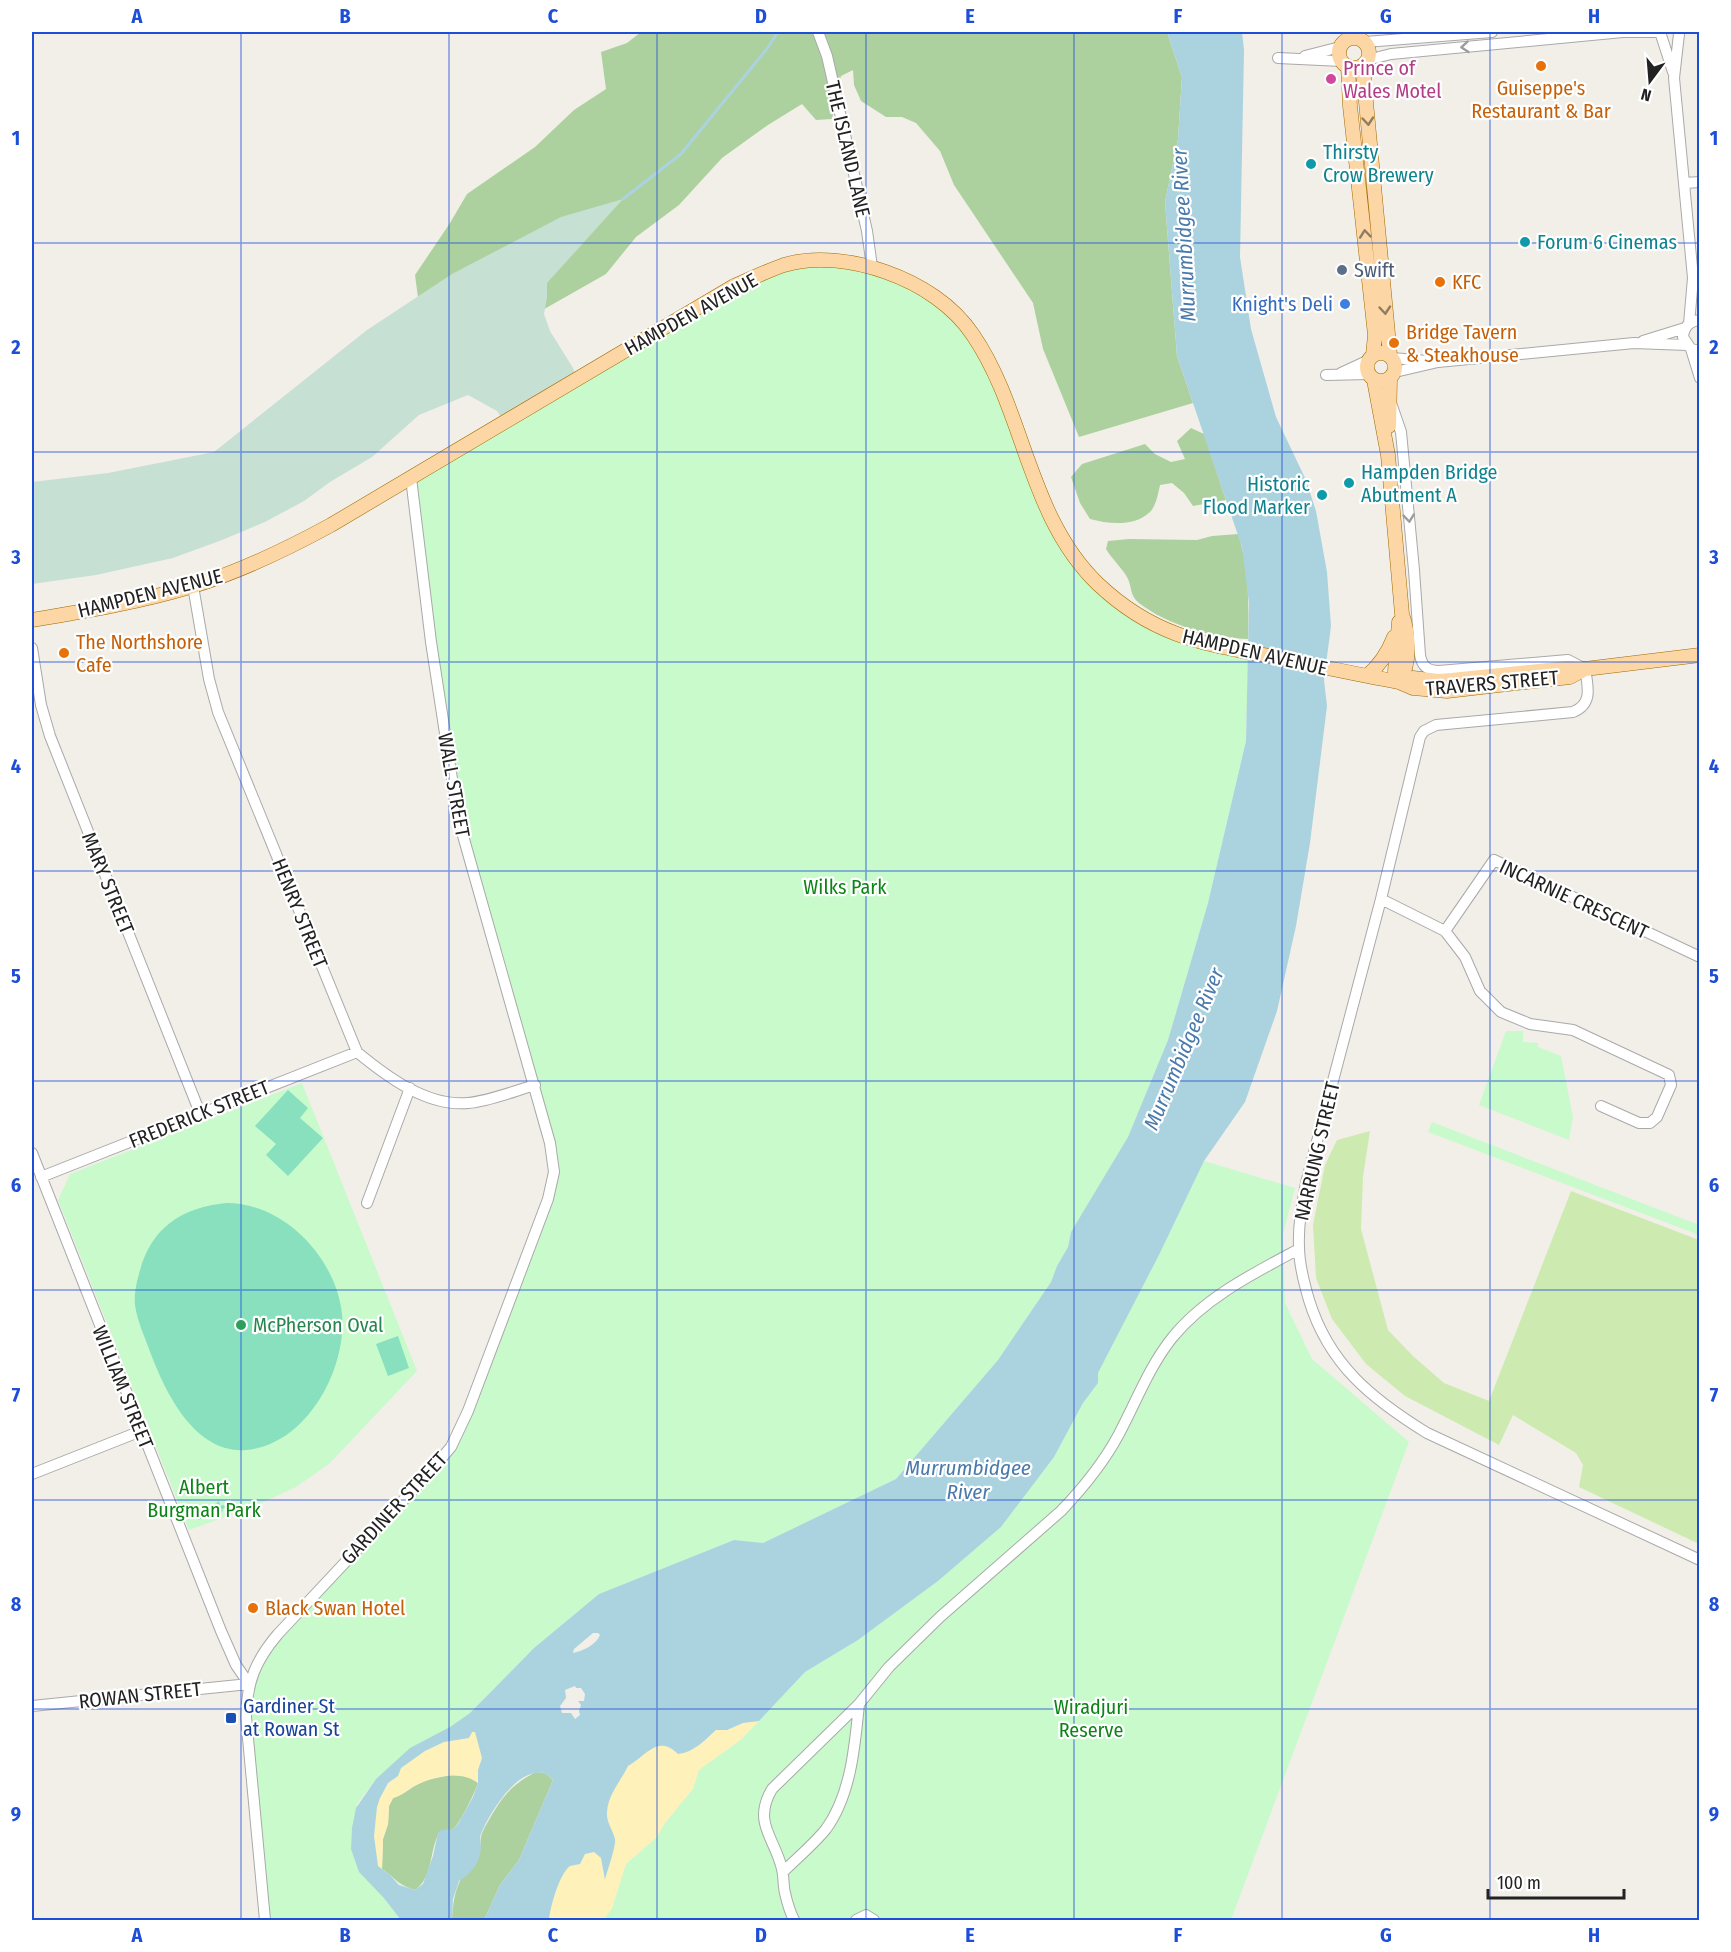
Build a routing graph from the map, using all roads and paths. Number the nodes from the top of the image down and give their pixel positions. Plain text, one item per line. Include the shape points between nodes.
1 (818, 32) edge
2 (1492, 32) edge
3 (1658, 33) edge
4 (1680, 33) edge
5 (1523, 36) edge
6 (1362, 38) edge
7 (1344, 49) edge
8 (1278, 58) dead end
9 (1366, 62) junction
10 (1674, 78) junction
11 (1700, 182) edge
12 (1685, 183) junction
13 (1367, 189) junction
14 (872, 267) junction
15 (1693, 278) junction
16 (1700, 298) edge
17 (1691, 324) edge
18 (1634, 343) junction
19 (1692, 348) edge
20 (1392, 366) junction
21 (1371, 367) junction
22 (1331, 375) dead end
23 (1700, 378) edge
24 (1390, 399) junction
25 (1388, 455) junction
26 (411, 478) junction
27 (193, 586) junction
28 (1402, 614) junction
29 (32, 620) edge
30 (1398, 628) junction
31 (32, 648) edge
32 (1700, 654) edge
33 (1586, 669) junction
34 (1362, 675) junction
35 (1399, 682) junction
36 (1381, 899) junction
37 (1445, 932) junction
38 (1700, 957) edge
39 (357, 1052) junction
40 (535, 1085) junction
41 (410, 1088) junction
42 (1601, 1106) dead end
43 (200, 1113) junction
44 (32, 1153) edge
45 (41, 1177) junction
46 (367, 1203) dead end
47 (1299, 1249) junction
48 (141, 1431) junction
49 (32, 1474) edge
50 (1700, 1560) edge
51 (249, 1684) junction
52 (859, 1704) junction
53 (32, 1707) edge
54 (783, 1872) junction
55 (265, 1920) edge
56 (794, 1920) edge
57 (856, 1920) edge
58 (874, 1920) edge

1 - 14 street, THE ISLAND LANE via 827,56
2 - 6 street
3 - 4 street via 1670,38
3 - 5 street
3 - 10 street
4 - 10 street
5 -> 9 street via 1391,54
6 - 7 main road via 1354,38
6 - 9 main road via 1369,52
7 - 8 street
7 - 9 main road via 1357,67
7 - 13 main road via 1350,106
9 -> 13 main road
10 - 12 street
11 - 12 street
12 - 15 street
13 -> 20 main road
21 -> 13 main road via 1375,335
14 - 26 main road, HAMPDEN AVENUE via 835,261 786,264 734,286
14 - 34 main road, HAMPDEN AVENUE via 929,292 972,332 997,380 1037,488 1063,538 1096,583 1142,618 1192,640
15 - 16 street
15 - 17 street
17 - 18 street
17 - 19 street via 1683,337
18 - 19 street
18 - 20 street
19 - 23 street
20 - 21 main road via 1382,353
20 - 21 main road via 1382,382
20 - 24 main road
21 - 22 street
21 - 25 main road
24 - 25 main road
24 -> 33 street, TRAVERS STREET via 1401,432 1424,666 1439,671 1568,660
25 - 28 main road
26 - 27 main road, HAMPDEN AVENUE via 291,547
26 - 40 street, WALL STREET via 458,818
27 - 29 main road, HAMPDEN AVENUE
27 - 39 street, HENRY STREET via 219,712
28 - 30 main road
28 - 35 main road via 1407,640 1405,672
30 - 34 main road via 1378,666
30 - 35 main road via 1395,671
31 - 43 street, MARY STREET via 50,736
32 - 33 main road, TRAVERS STREET
33 - 35 main road, TRAVERS STREET via 1570,677 1446,691 1413,688
33 - 36 street, NARRUNG STREET via 1587,701 1573,712 1436,725 1422,733
34 - 35 main road, TRAVERS STREET
36 - 37 street
36 - 47 street, NARRUNG STREET via 1306,1183
37 - 38 street, INCARNIE CRESCENT via 1494,860
37 - 42 street via 1465,957 1480,991 1501,1012 1530,1024 1573,1030 1669,1075 1671,1085 1650,1124
39 - 41 street
39 - 43 street, FREDERICK STREET
40 - 41 street via 470,1103 446,1102
40 - 51 street, GARDINER STREET via 554,1158 552,1185 459,1431 439,1462 272,1641 255,1666
41 - 46 street
43 - 45 street, FREDERICK STREET
44 - 45 street, WILLIAM STREET
45 - 48 street, WILLIAM STREET
47 - 50 street, NARRUNG STREET via 1305,1287 1324,1336 1358,1383 1388,1408 1427,1433
47 - 52 street via 1240,1282 1186,1323 1157,1358 1108,1453 1077,1494 940,1617 889,1667
48 - 49 street
48 - 51 street, WILLIAM STREET via 233,1659
51 - 53 street, ROWAN STREET
51 - 55 street, GARDINER STREET via 247,1737
52 - 54 street via 848,1778 835,1815 825,1831
52 - 54 street via 767,1797 764,1824
54 - 56 street via 784,1891
57 - 58 street via 866,1915

